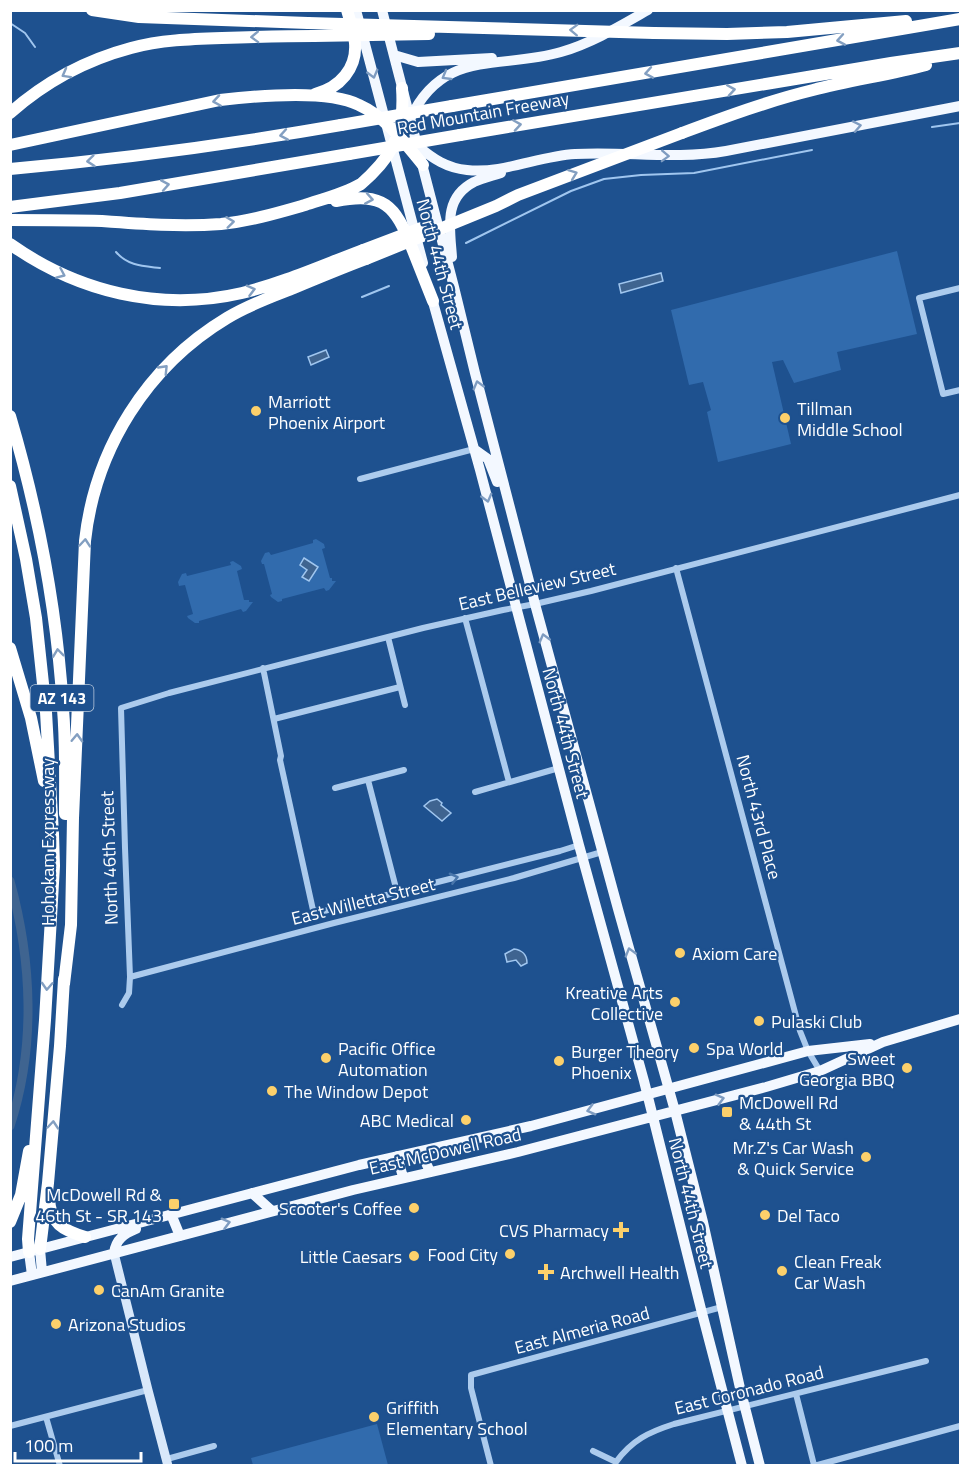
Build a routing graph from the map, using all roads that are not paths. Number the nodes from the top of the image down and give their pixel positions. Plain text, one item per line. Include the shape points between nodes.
1 (92, 10) edge
2 (347, 10) edge
3 (356, 10) edge
4 (382, 10) edge
5 (648, 10) edge
6 (960, 17) edge
7 (520, 29) junction
8 (960, 54) edge
9 (394, 56) junction
10 (544, 56) junction
11 (402, 88) junction
12 (296, 96) junction
13 (379, 98) junction
14 (960, 106) edge
15 (10, 113) edge
16 (410, 118) junction
17 (386, 124) junction
18 (399, 137) junction
19 (10, 146) edge
20 (417, 146) junction
21 (544, 158) junction
22 (423, 165) junction
23 (10, 168) edge
24 (10, 207) edge
25 (290, 209) junction
26 (10, 219) edge
27 (10, 244) edge
28 (364, 254) junction
29 (454, 287) junction
30 (960, 288) edge
31 (432, 301) junction
32 (960, 390) edge
33 (10, 416) edge
34 (488, 424) junction
35 (474, 449) junction
36 (360, 479) dead end
37 (10, 486) edge
38 (960, 495) edge
39 (516, 530) junction
40 (676, 568) junction
41 (534, 604) junction
42 (516, 607) junction
43 (465, 618) junction
44 (388, 637) junction
45 (10, 648) edge
46 (263, 668) junction
47 (400, 687) junction
48 (405, 705) dead end
49 (121, 708) joint
50 (274, 719) junction
51 (559, 768) junction
52 (404, 770) dead end
53 (368, 780) junction
54 (509, 782) junction
55 (335, 788) dead end
56 (475, 792) dead end
57 (579, 845) junction
58 (602, 852) junction
59 (583, 858) junction
60 (397, 892) junction
61 (50, 928) junction
62 (130, 977) junction
63 (64, 984) junction
64 (122, 1005) dead end
65 (960, 1020) edge
66 (882, 1042) junction
67 (808, 1051) junction
68 (820, 1071) junction
69 (669, 1089) junction
70 (647, 1095) junction
71 (675, 1111) junction
72 (38, 1112) junction
73 (653, 1117) junction
74 (421, 1151) junction
75 (397, 1156) junction
76 (430, 1172) junction
77 (403, 1177) junction
78 (48, 1184) junction
79 (252, 1193) junction
80 (272, 1211) junction
81 (171, 1214) junction
82 (154, 1219) junction
83 (10, 1222) edge
84 (180, 1236) junction
85 (85, 1237) junction
86 (34, 1250) junction
87 (114, 1253) junction
88 (10, 1257) edge
89 (37, 1274) junction
90 (10, 1281) edge
91 (722, 1307) junction
92 (702, 1313) junction
93 (926, 1361) dead end
94 (148, 1390) junction
95 (796, 1394) junction
96 (745, 1406) junction
97 (727, 1410) junction
98 (46, 1417) junction
99 (10, 1426) edge
100 (960, 1426) edge
101 (214, 1446) dead end
102 (593, 1451) dead end
103 (167, 1462) edge
104 (616, 1464) edge
105 (814, 1465) edge
106 (60, 1466) edge
107 (491, 1466) edge
108 (742, 1466) edge
109 (760, 1466) edge

1 - 7 highway, bridge via 139,17
2 - 12 highway via 355,43 349,72 326,90
3 -> 13 main road
4 - 9 main road, North 44th Street
5 - 10 main road via 590,42
6 -> 7 highway, bridge via 727,34
6 -> 23 highway, Red Mountain Freeway, bridge via 219,145
7 -> 15 highway, bridge via 161,42 104,56 64,75
24 -> 8 highway, Red Mountain Freeway, bridge via 120,193
28 -> 8 highway, bridge via 778,99 892,74
9 - 10 main road via 418,62
9 - 11 main road, North 44th Street
10 -> 16 main road, North 44th Street via 449,74 426,92
11 - 16 main road, North 44th Street
11 - 18 highway
12 - 17 highway via 352,102
12 -> 19 highway via 251,96 204,103
13 - 17 main road
13 - 18 main road
21 -> 14 main road via 589,153 711,154
16 - 18 main road, North 44th Street
16 - 20 main road, North 44th Street
17 - 18 highway
18 - 20 main road
18 - 22 highway
18 - 25 highway via 374,172 361,183
18 - 31 main road, North 44th Street via 399,174
20 - 21 main road via 436,160 464,170 488,170
20 - 22 main road, North 44th Street
21 - 29 main road via 480,180 457,196 450,216
22 - 29 main road, North 44th Street
26 -> 25 highway via 202,225 254,219
25 -> 31 highway via 360,197 386,205 404,228
27 -> 28 highway via 51,269 88,285 128,296 172,300 216,298 256,289
63 -> 28 highway via 71,926 85,541 104,461 144,392 205,333 250,306
34 -> 29 main road, North 44th Street
30 - 32 street via 919,298 943,394
31 - 35 main road, North 44th Street
63 -> 33 highway, Hohokam Expressway / AZ 143 via 65,772 61,680 40,537
34 - 35 main road
34 - 39 main road, North 44th Street
35 - 36 street
35 - 39 main road via 488,459
35 -> 42 main road, North 44th Street
37 - 61 highway, Hohokam Expressway / AZ 143 via 32,589 46,712 54,866
38 - 40 street, East Belleview Street
39 - 41 main road, North 44th Street
40 - 41 street, East Belleview Street
40 - 67 street, North 43rd Place
41 - 42 street, East Belleview Street
58 -> 41 main road, North 44th Street
42 - 43 street, East Belleview Street
42 - 51 main road, North 44th Street
43 - 44 street, East Belleview Street
43 - 54 street
44 - 46 street, East Belleview Street
44 - 47 street
45 - 61 highway via 42,769
46 - 49 street, East Belleview Street
46 - 50 street
47 - 48 street
47 - 50 street
49 - 62 street, North 46th Street
50 - 60 street via 313,910 320,912
51 - 54 street
51 - 57 main road, North 44th Street
52 - 53 street
53 - 55 street
53 - 60 street
54 - 56 street
57 - 59 main road, North 44th Street
60 -> 57 street
58 - 59 street, East Willetta Street
69 -> 58 main road, North 44th Street
59 - 62 street, East Willetta Street
59 - 70 main road, North 44th Street
61 -> 72 highway, Hohokam Expressway / AZ 143
62 - 64 street, North 46th Street via 129,993
78 -> 63 highway, Hohokam Expressway / AZ 143
65 - 66 main road, East McDowell Road
66 - 67 main road, East McDowell Road
66 - 68 main road, East McDowell Road
67 - 68 street, North 43rd Place
67 - 69 main road, East McDowell Road
71 -> 68 main road, East McDowell Road
69 - 70 main road, East McDowell Road
69 - 71 main road, North 44th Street
70 - 73 main road, North 44th Street
70 -> 74 main road, East McDowell Road
71 - 73 main road, East McDowell Road
71 - 91 main road, North 44th Street
72 - 83 highway via 21,1194
72 - 86 highway, Hohokam Expressway / AZ 143 via 28,1239
73 - 76 main road, East McDowell Road
73 - 92 main road, North 44th Street
74 - 75 main road, East McDowell Road
74 - 76 main road
75 - 77 main road
75 - 79 main road, East McDowell Road
76 - 77 main road, East McDowell Road
77 - 80 main road, East McDowell Road
78 - 85 highway via 49,1205 57,1223
78 - 86 highway, Hohokam Expressway / AZ 143
79 - 80 main road
79 - 81 main road, East McDowell Road
84 -> 80 main road, East McDowell Road
81 - 82 main road, East McDowell Road
81 - 84 main road
82 - 85 main road, East McDowell Road
82 - 87 main road via 124,1235
84 - 87 main road, East McDowell Road
85 - 86 main road, East McDowell Road
86 - 88 main road, East McDowell Road
86 - 89 main road, Hohokam Expressway / AZ 143
87 - 89 main road, East McDowell Road
87 - 94 street
89 - 90 main road, East McDowell Road
91 - 92 street, East Almeria Road
91 - 96 main road, North 44th Street
92 - 97 main road, North 44th Street
92 - 107 street, East Almeria Road via 471,1375
93 - 95 street, East Coronado Road
94 - 98 street
94 - 103 street
95 - 96 street, East Coronado Road
95 - 105 street
96 - 97 street, East Coronado Road
96 - 109 main road, North 44th Street
97 - 104 street, East Coronado Road via 651,1431 623,1452
97 - 108 main road, North 44th Street
98 - 99 street
98 - 106 street
100 - 105 street
101 - 103 street
102 - 104 street, East Coronado Road

